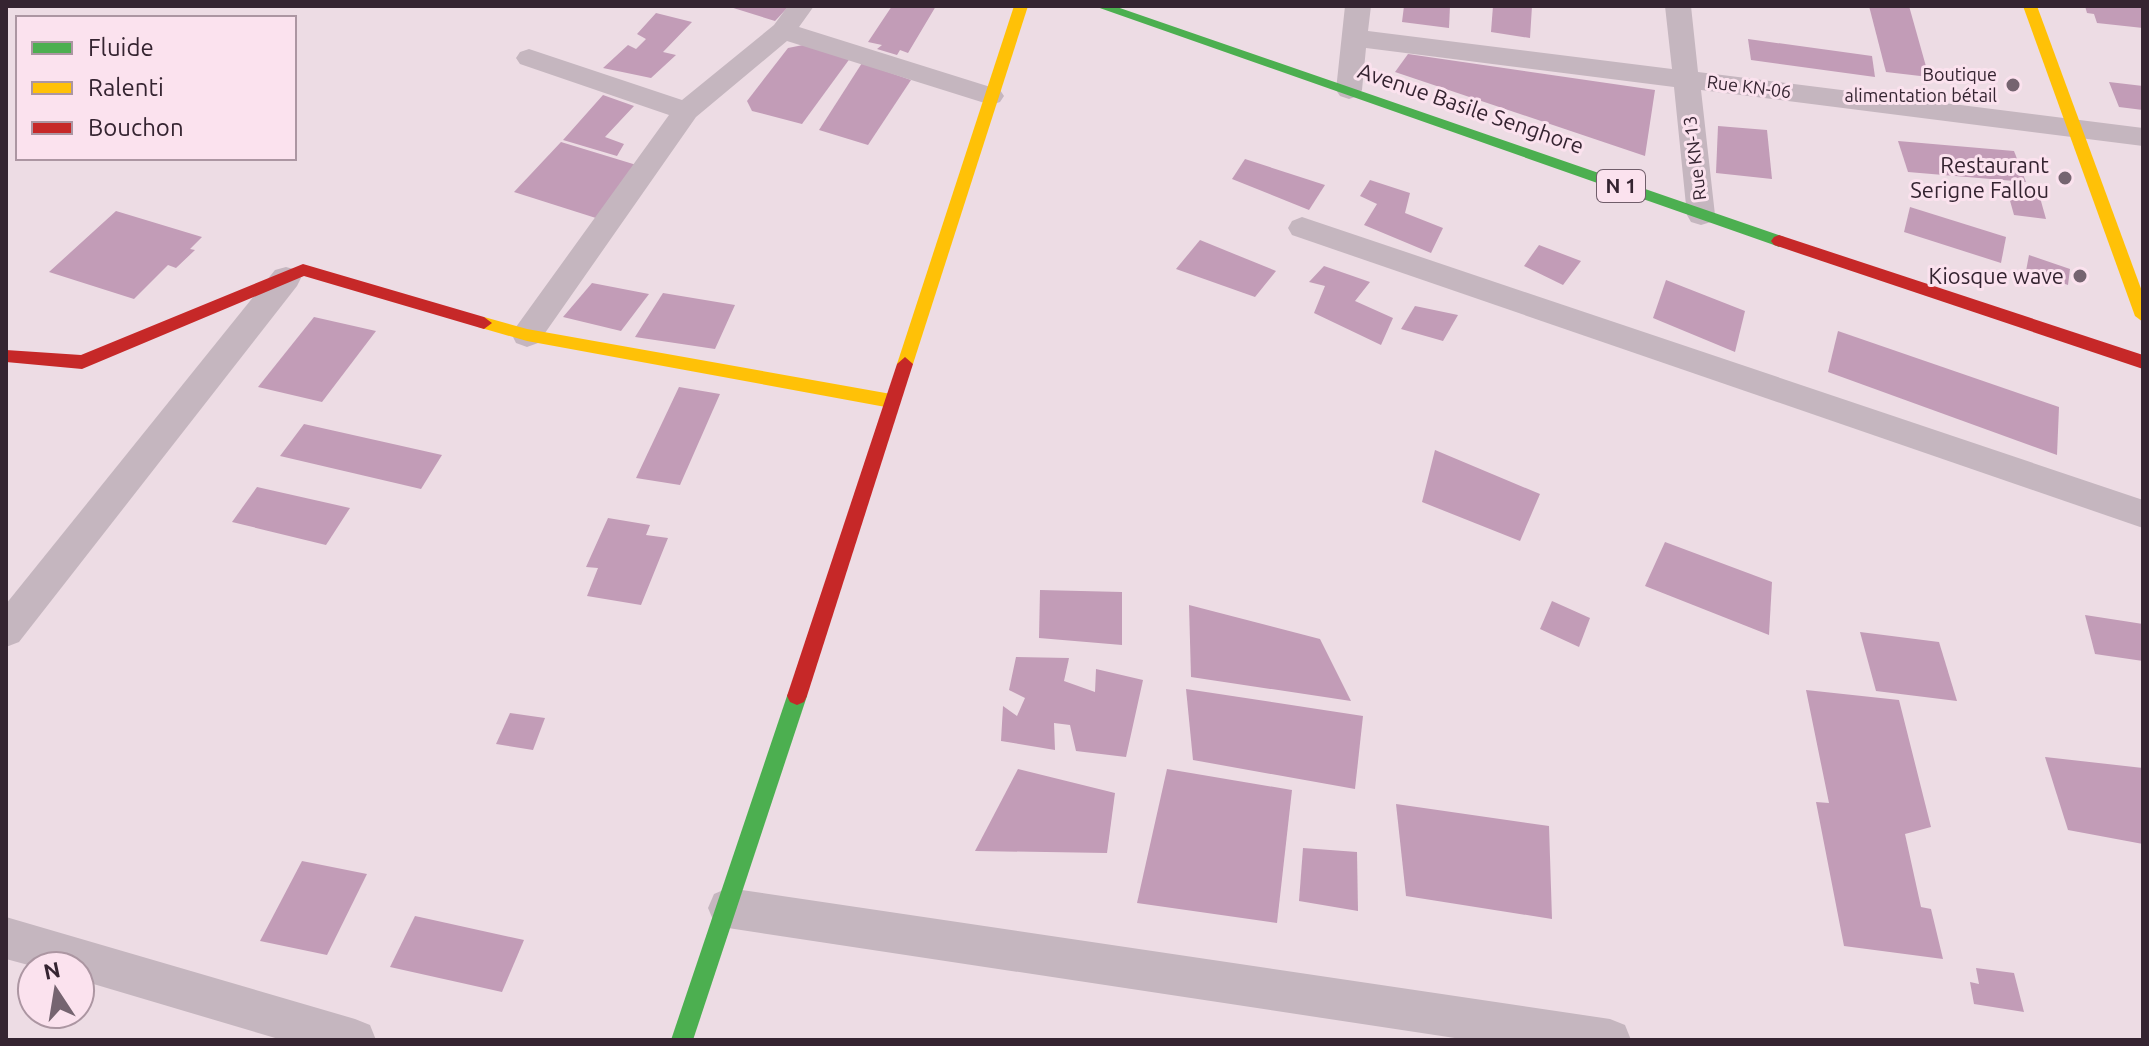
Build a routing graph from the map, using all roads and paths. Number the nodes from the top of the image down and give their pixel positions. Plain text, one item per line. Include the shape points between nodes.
1 (801, 6) edge
2 (1021, 6) edge
3 (1101, 6) edge
4 (1358, 6) edge
5 (1678, 6) edge
6 (2030, 6) edge
7 (783, 31) junction
8 (1355, 38) junction
9 (529, 58) dead end
10 (1686, 79) junction
11 (1349, 90) junction
12 (991, 96) junction
13 (686, 111) junction
14 (2073, 128) junction
15 (2143, 137) edge
16 (1701, 215) junction
17 (1302, 228) dead end
18 (286, 278) junction
19 (2143, 316) edge
20 (527, 335) junction
21 (6, 356) edge
22 (2143, 362) edge
23 (891, 401) junction
24 (2143, 514) edge
25 (6, 631) edge
26 (728, 908) junction
27 (6, 938) edge
28 (355, 1040) edge
29 (682, 1040) edge
30 (1610, 1040) edge

1 - 7 street
2 - 12 main road
3 - 11 main road, Avenue Basile Senghore / N 1
4 - 8 street
5 - 10 street, Rue KN-13
6 - 14 main road
7 - 12 street
7 - 13 street
8 - 10 street, Rue KN-06
8 - 11 street
9 - 13 street
10 - 14 street, Rue KN-06
10 - 16 street, Rue KN-13
11 - 16 main road, Avenue Basile Senghore / N 1
12 - 23 main road
13 - 20 street
14 - 15 street, Rue KN-06
14 - 19 main road
16 - 22 main road, Avenue Basile Senghore / N 1
17 - 24 street
18 - 20 main road via 303,270
18 - 21 main road via 82,362
18 - 25 street
20 - 23 main road
23 - 26 main road
26 - 29 main road
26 - 30 street
27 - 28 street

